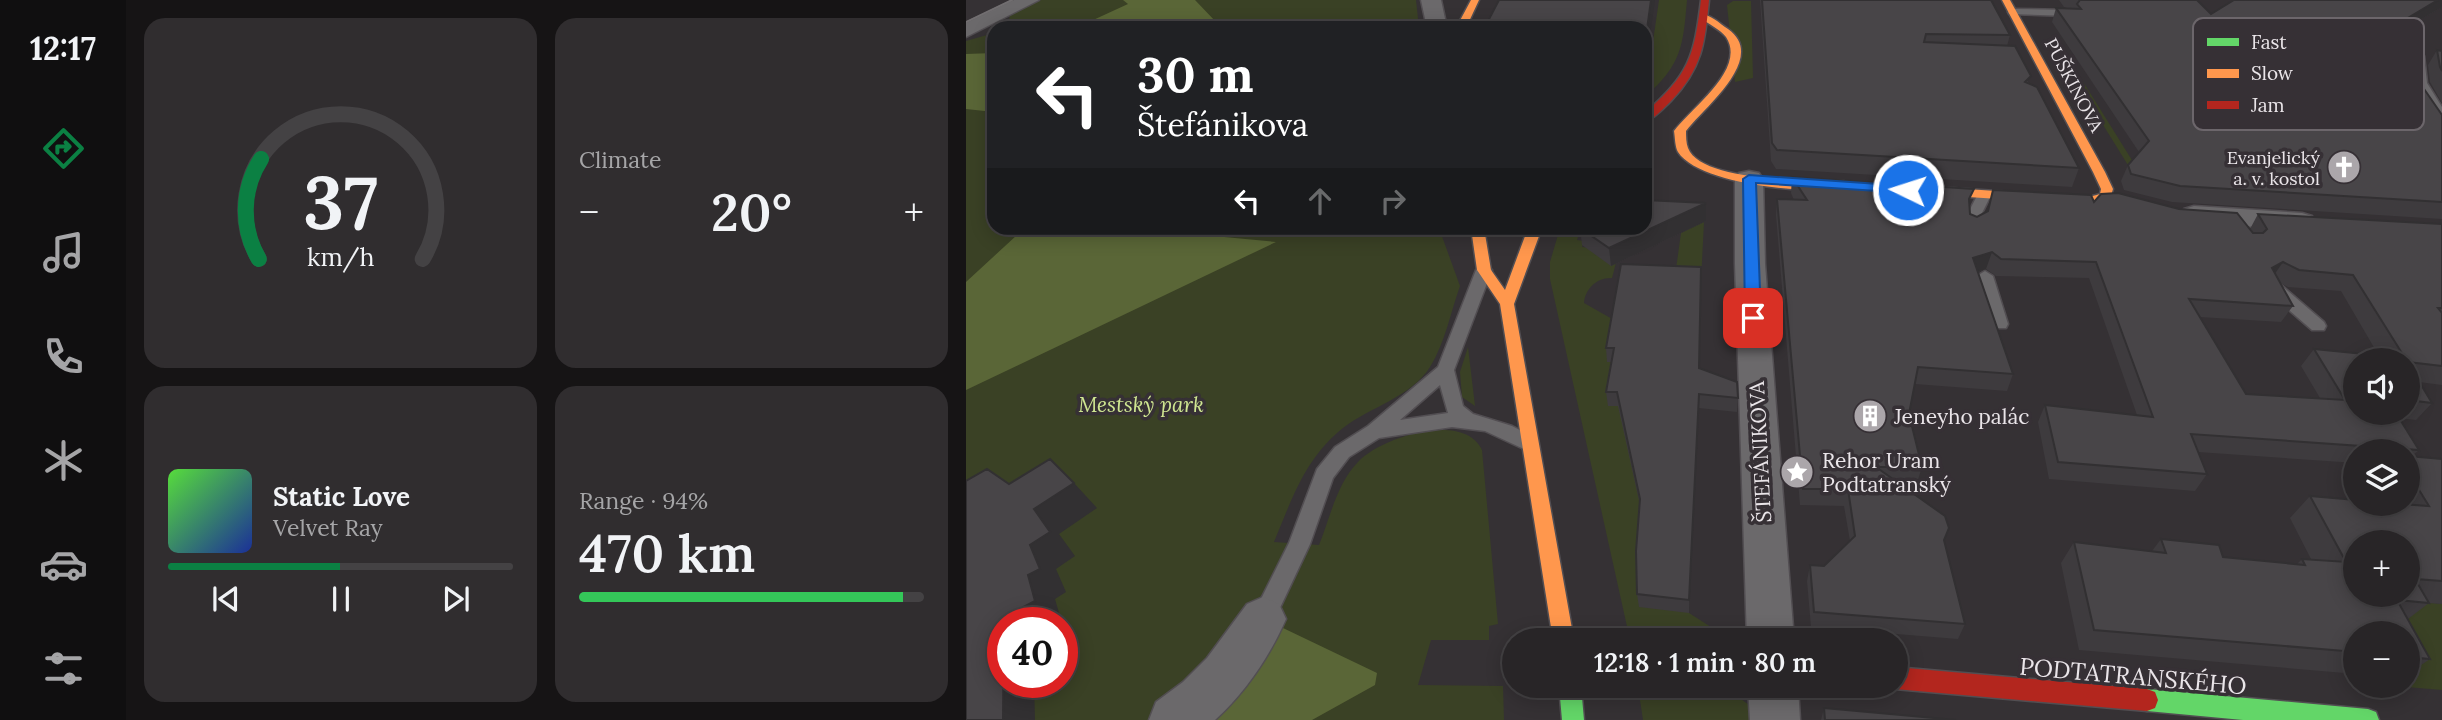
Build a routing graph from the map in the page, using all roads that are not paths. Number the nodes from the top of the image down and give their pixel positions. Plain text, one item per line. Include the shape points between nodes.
1 (1029, 0) edge
2 (1431, 0) edge
3 (1475, 0) edge
4 (2009, 6) edge
5 (1704, 8) edge
6 (2070, 13) edge
7 (1436, 21) edge
8 (1463, 21) edge
9 (966, 31) edge
10 (2424, 94) edge
11 (2042, 99) edge
12 (2059, 99) junction
13 (1652, 112) edge
14 (2442, 124) edge
15 (1749, 179) junction
16 (1862, 187) edge
17 (1903, 189) edge
18 (1984, 195) junction
19 (2164, 212) edge
20 (2336, 224) edge
21 (1973, 227) edge
22 (1478, 235) edge
23 (1532, 235) edge
24 (1484, 270) junction
25 (1985, 276) edge
26 (2272, 286) edge
27 (1507, 304) junction
28 (2000, 324) dead end
29 (2318, 326) dead end
30 (1445, 370) junction
31 (1466, 419) junction
32 (1375, 431) junction
33 (1531, 446) junction
34 (1263, 619) joint
35 (1562, 628) edge
36 (1770, 628) edge
37 (1908, 679) edge
38 (1571, 698) edge
39 (1774, 698) edge
40 (2258, 715) edge
41 (1174, 720) edge
42 (1573, 720) edge
43 (1775, 720) edge
44 (2368, 720) edge

1 - 9 street
2 - 7 street
3 - 8 street
4 - 6 lane
4 - 12 street, PUŠKINOVA via 2031,58
5 - 13 street via 1700,55 1677,89
5 - 15 street via 1730,36 1734,57 1719,91 1682,125 1677,139 1681,151 1699,165
10 - 14 street
11 - 12 lane
12 - 18 street, PUŠKINOVA via 2115,196 2090,201
15 - 16 street
15 - 36 street, ŠTEFÁNIKOVA
17 - 18 street
18 - 21 lane
19 - 20 street via 2236,226
22 - 24 street
23 - 27 street
24 - 27 street
24 - 30 lane
25 - 28 lane
26 - 29 lane
27 - 33 street
30 - 31 lane via 1455,409
30 - 32 lane
31 - 32 lane
31 - 33 lane via 1497,426
32 - 34 lane via 1342,452 1324,475 1299,544
33 - 35 street
34 - 41 street via 1221,676
37 - 40 street, PODTATRANSKÉHO
38 - 42 street
39 - 43 street
40 - 44 street, PODTATRANSKÉHO

